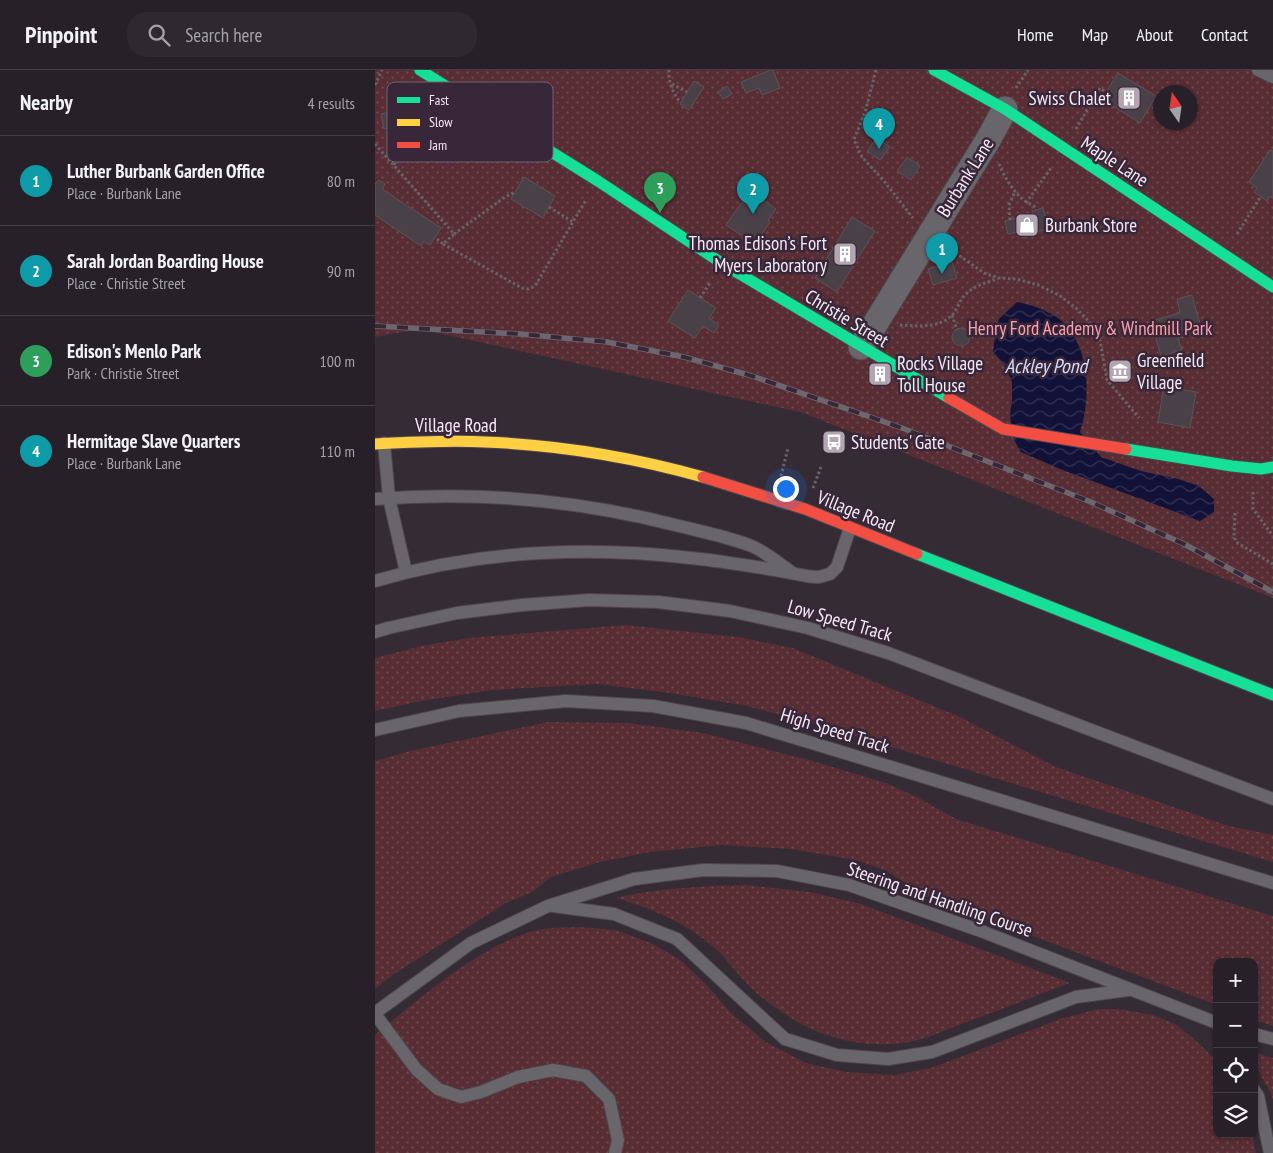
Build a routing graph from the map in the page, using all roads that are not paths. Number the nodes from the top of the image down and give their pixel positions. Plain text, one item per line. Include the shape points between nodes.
1 (420, 70) edge
2 (935, 70) edge
3 (1259, 70) edge
4 (1273, 77) edge
5 (439, 82) edge
6 (1005, 109) junction
7 (553, 153) edge
8 (1273, 287) edge
9 (861, 347) junction
10 (380, 444) edge
11 (1273, 467) edge
12 (389, 498) junction
13 (375, 499) edge
14 (850, 528) junction
15 (406, 572) junction
16 (794, 573) junction
17 (375, 580) edge
18 (375, 632) edge
19 (1273, 695) edge
20 (375, 730) edge
21 (1273, 799) edge
22 (1273, 883) edge
23 (548, 906) junction
24 (1130, 990) junction
25 (375, 1013) edge
26 (1211, 1021) edge
27 (1258, 1035) edge
28 (1273, 1039) edge
29 (1256, 1093) edge
30 (615, 1153) edge
31 (1270, 1153) edge

1 - 5 street, Christie Street
2 - 6 street, Maple Lane
3 - 4 lane
6 - 8 street, Maple Lane
6 - 9 street, Burbank Lane
7 - 9 street, Christie Street via 723,264
9 - 11 street, Christie Street via 1003,429 1224,464 1261,469
10 - 12 lane
10 - 14 street, Village Road via 489,442 585,451 731,483
12 - 13 lane
12 - 15 lane
12 - 16 lane via 519,498 640,516 750,545
14 - 16 lane via 837,567 830,574 806,577
14 - 19 street, Village Road
15 - 16 lane via 468,560 580,551 637,552
15 - 17 lane
18 - 21 lane, Low Speed Track via 457,614 589,600 658,602 730,611 808,628 888,653
20 - 22 lane, High Speed Track via 459,711 566,701 653,706 747,723
23 - 24 lane, Steering and Handling Course via 634,879 703,870 777,871 849,884 981,931
23 - 24 lane via 614,914 677,939 785,1039 837,1055 888,1060 932,1052 1076,997
23 - 25 lane, Steering and Handling Course via 471,942
24 - 26 lane, Steering and Handling Course
25 - 30 lane via 416,1069 438,1089 461,1097 518,1077 553,1070 586,1076 609,1099 618,1140
27 - 28 lane
29 - 31 lane

